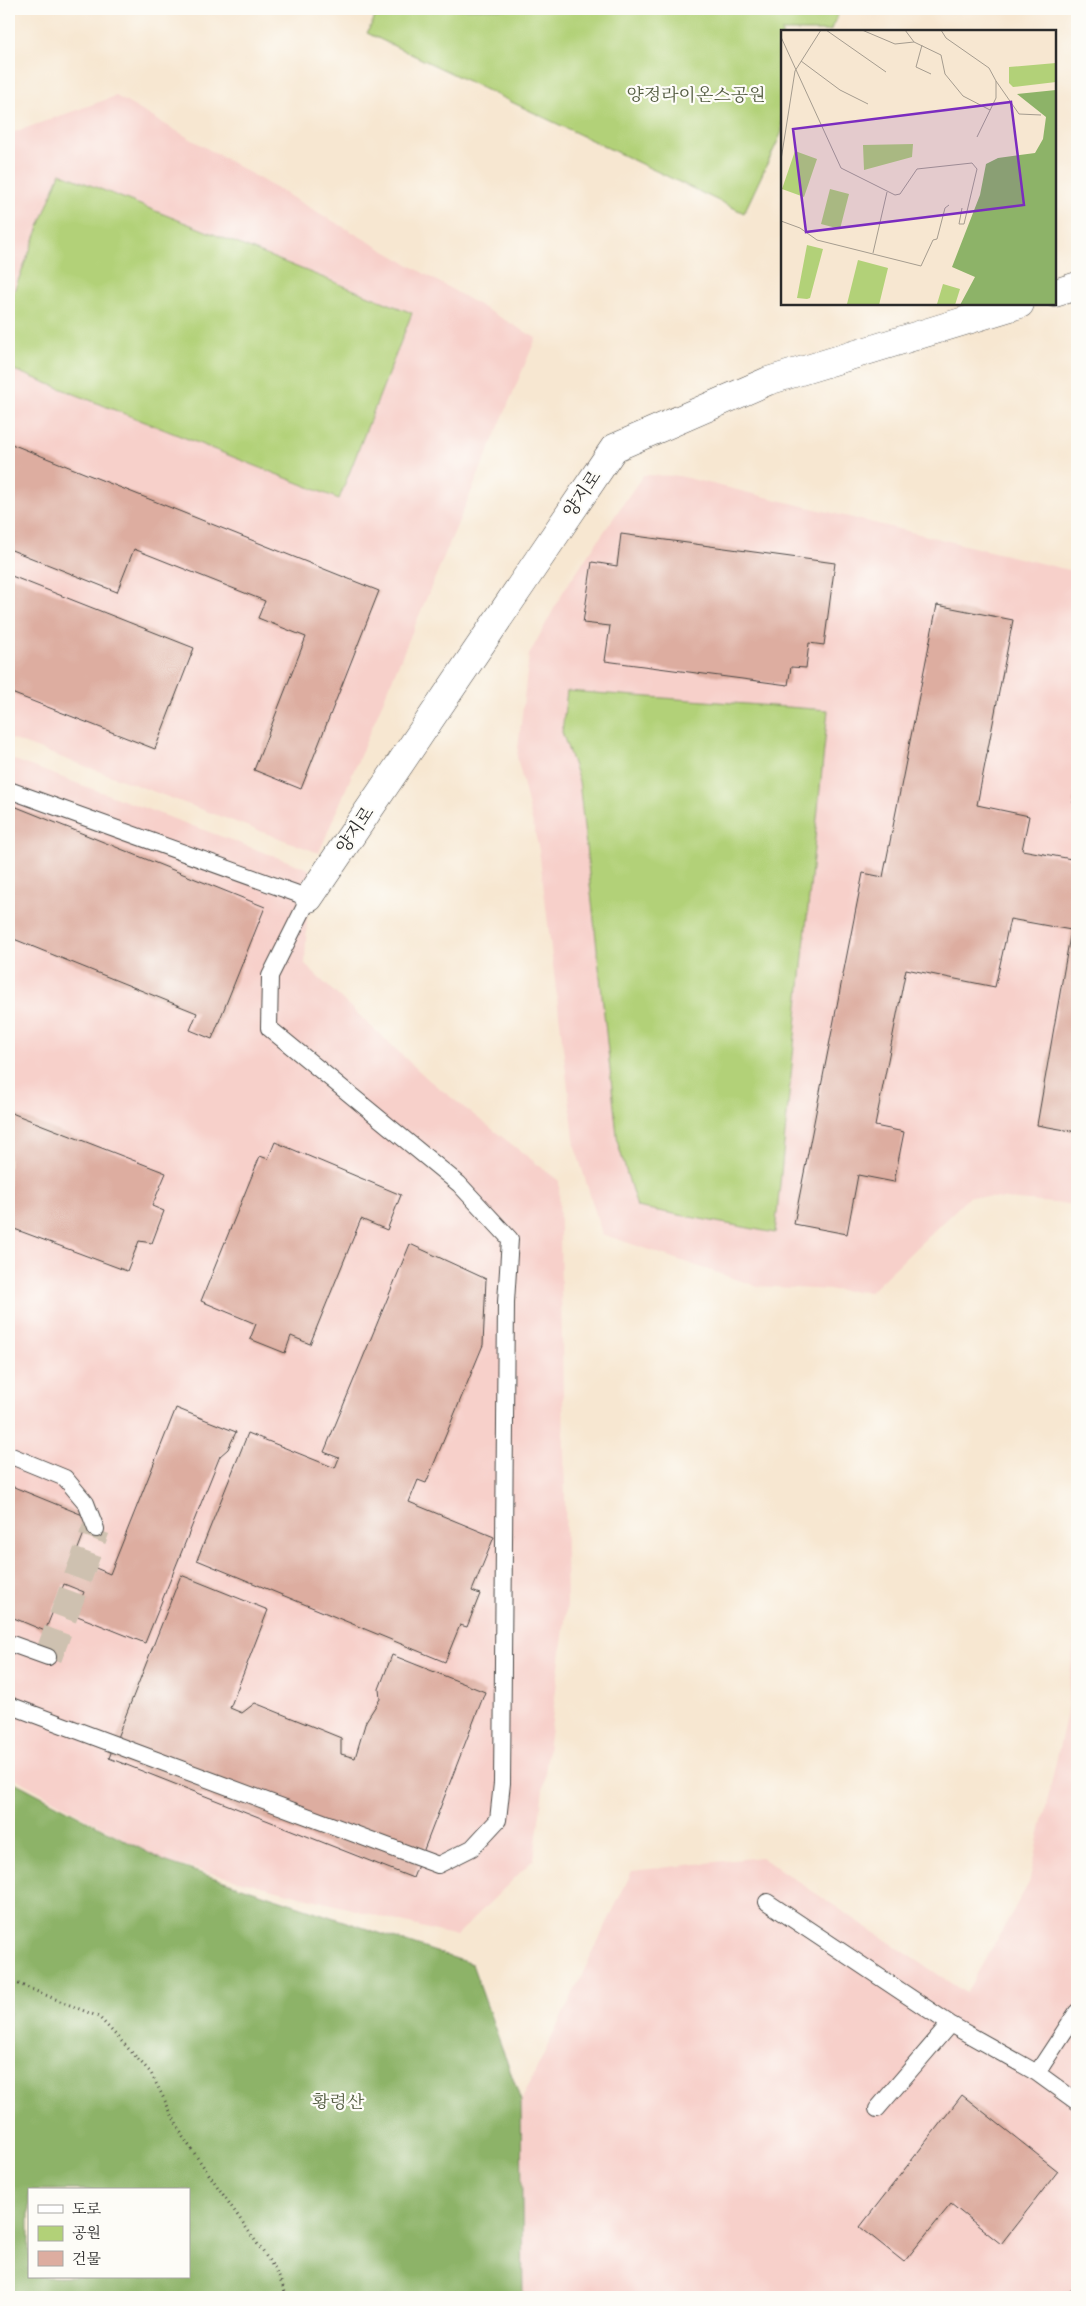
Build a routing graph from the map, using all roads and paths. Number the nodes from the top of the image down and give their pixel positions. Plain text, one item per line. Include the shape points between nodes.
1 (1077, 286) edge
2 (1056, 293) edge
3 (1017, 305) edge
4 (9, 790) edge
5 (309, 898) junction
6 (9, 1455) edge
7 (96, 1529) tunnel mouth
8 (9, 1643) edge
9 (48, 1657) dead end
10 (9, 1705) edge
11 (766, 1902) dead end
12 (9, 1980) edge
13 (1077, 2012) edge
14 (950, 2024) junction
15 (1037, 2073) junction
16 (1077, 2102) edge
17 (877, 2109) dead end
18 (287, 2297) edge

1 - 2 street
3 - 5 street, 양지로 via 768,381 614,448
4 - 5 lane
5 - 10 lane via 270,976 269,1028 458,1184 510,1239 506,1302 502,1783 498,1820 472,1848 438,1865
6 - 7 lane via 65,1478 86,1504
8 - 9 lane
11 - 14 lane
12 - 18 path via 99,2017 151,2073 183,2137 277,2272
13 - 15 lane
14 - 15 lane
14 - 17 lane
15 - 16 lane

